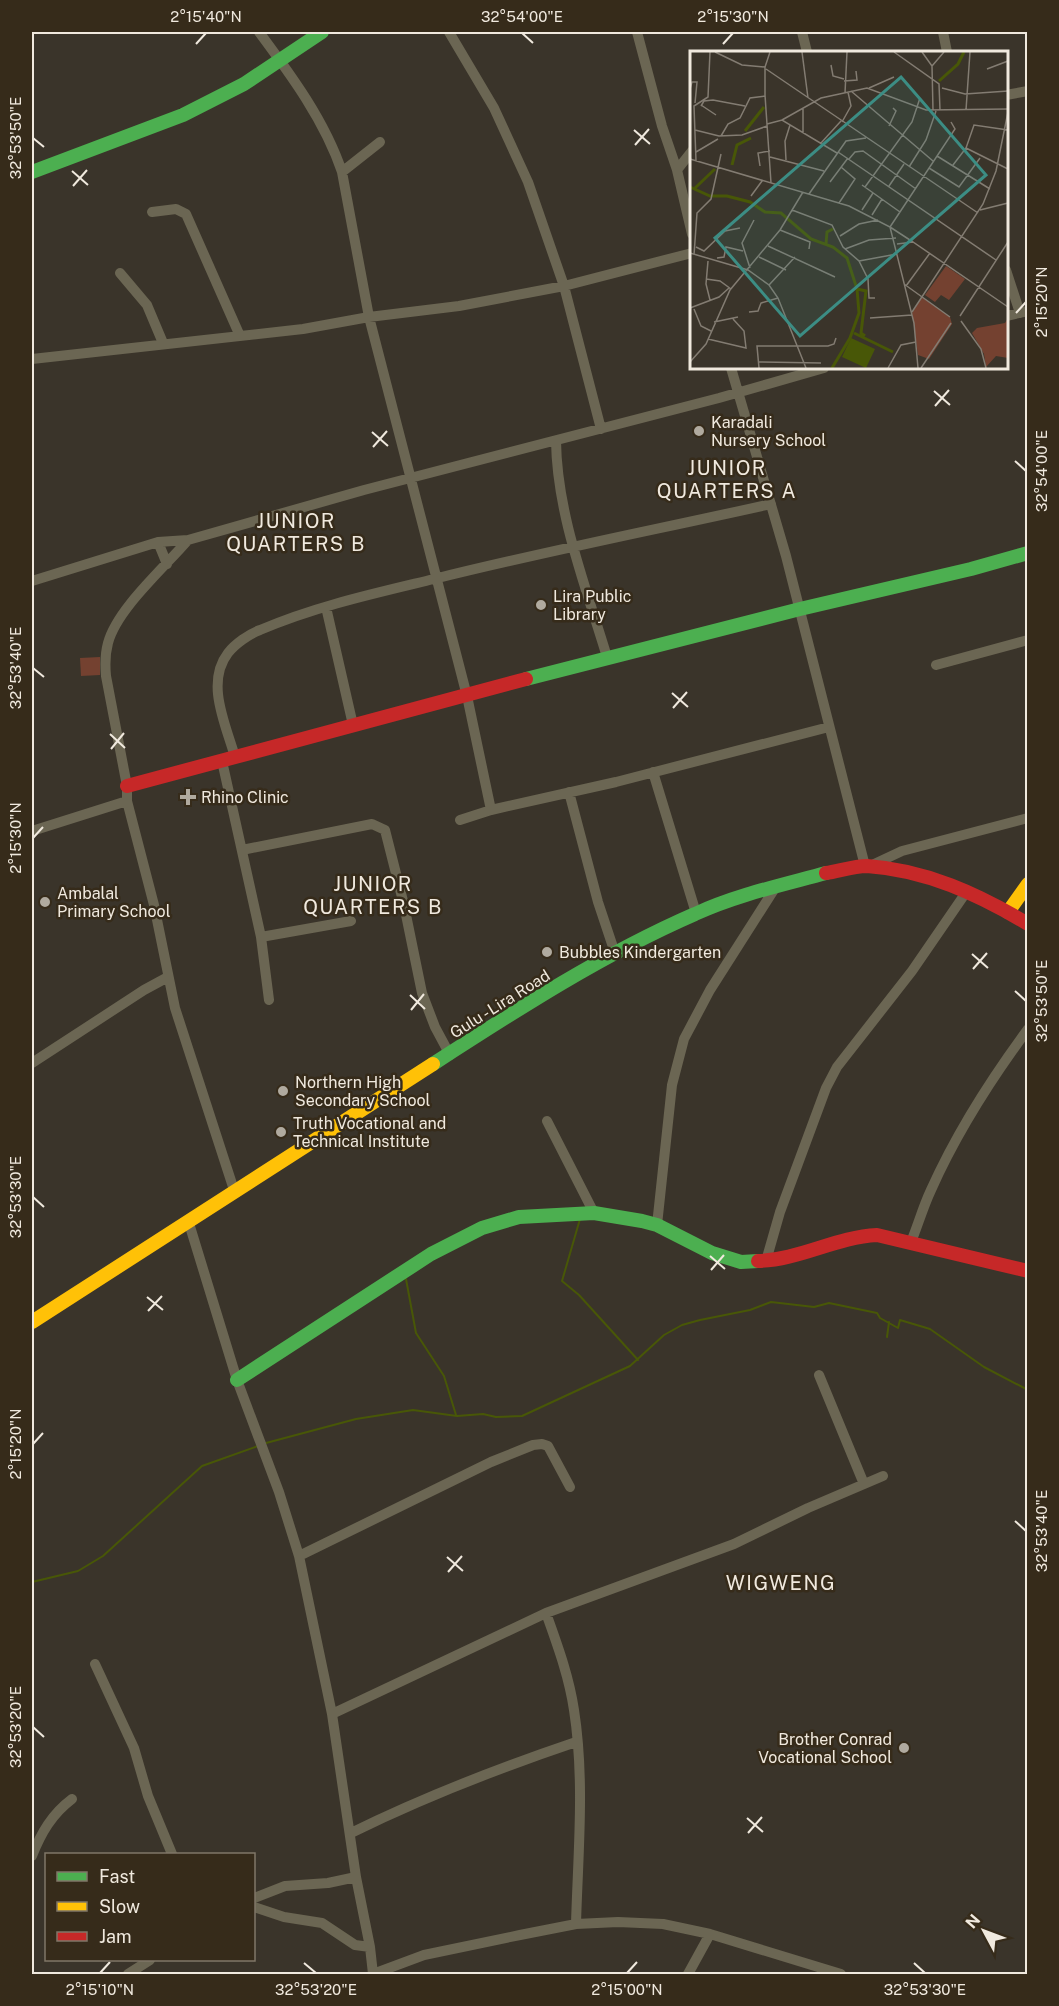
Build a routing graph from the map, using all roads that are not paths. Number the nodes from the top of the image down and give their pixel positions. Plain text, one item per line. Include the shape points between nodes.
1 (259, 32) edge
2 (322, 32) edge
3 (449, 32) edge
4 (638, 32) edge
5 (802, 32) edge
6 (943, 32) edge
7 (807, 51) edge
8 (947, 51) edge
9 (281, 61) junction
10 (1028, 91) edge
11 (1008, 95) edge
12 (380, 142) dead end
13 (690, 154) edge
14 (677, 170) junction
15 (32, 172) edge
16 (342, 172) junction
17 (687, 194) edge
18 (152, 212) dead end
19 (690, 218) edge
20 (690, 254) edge
21 (120, 273) dead end
22 (1008, 275) edge
23 (564, 286) junction
24 (1024, 312) edge
25 (1008, 316) edge
26 (369, 317) junction
27 (240, 336) junction
28 (163, 344) junction
29 (32, 359) edge
30 (731, 369) edge
31 (820, 369) edge
32 (739, 392) junction
33 (601, 429) junction
34 (556, 441) junction
35 (411, 477) junction
36 (771, 504) junction
37 (188, 540) junction
38 (158, 543) junction
39 (574, 546) junction
40 (1028, 553) edge
41 (167, 564) junction
42 (437, 578) junction
43 (32, 581) edge
44 (326, 607) junction
45 (800, 609) junction
46 (1028, 640) edge
47 (607, 657) junction
48 (936, 665) dead end
49 (468, 696) junction
50 (353, 725) junction
51 (829, 727) junction
52 (228, 759) junction
53 (652, 772) junction
54 (127, 786) junction
55 (569, 792) junction
56 (127, 801) junction
57 (491, 810) junction
58 (1028, 818) edge
59 (460, 820) dead end
60 (32, 831) edge
61 (242, 850) junction
62 (867, 866) junction
63 (1028, 884) edge
64 (775, 888) junction
65 (967, 891) junction
66 (1008, 912) junction
67 (696, 913) junction
68 (351, 921) dead end
69 (1028, 924) edge
70 (261, 937) junction
71 (615, 953) junction
72 (168, 977) junction
73 (269, 1000) dead end
74 (1028, 1029) edge
75 (450, 1055) junction
76 (32, 1063) edge
77 (547, 1121) dead end
78 (234, 1190) junction
79 (594, 1213) junction
80 (188, 1220) junction
81 (657, 1225) junction
82 (912, 1242) junction
83 (766, 1261) junction
84 (1028, 1271) edge
85 (32, 1322) edge
86 (819, 1376) dead end
87 (237, 1380) junction
88 (883, 1476) dead end
89 (864, 1484) junction
90 (570, 1487) dead end
91 (299, 1556) junction
92 (546, 1613) junction
93 (95, 1664) dead end
94 (333, 1714) junction
95 (576, 1742) junction
96 (72, 1799) dead end
97 (351, 1833) junction
98 (172, 1853) edge
99 (32, 1856) edge
100 (356, 1877) junction
101 (255, 1898) edge
102 (255, 1907) edge
103 (576, 1924) junction
104 (710, 1934) junction
105 (370, 1947) junction
106 (147, 1961) edge
107 (128, 1974) edge
108 (373, 1974) edge
109 (688, 1974) edge
110 (841, 1974) edge

1 - 9 street
2 - 9 street
3 - 23 street via 494,108 528,182
4 - 14 street
5 - 7 street
6 - 8 street
9 - 15 street via 176,118
9 - 16 street via 317,119
10 - 11 street
12 - 16 street
13 - 14 street
14 - 17 street
16 - 26 street
17 - 19 street
18 - 27 street via 177,209 186,214
20 - 23 street
21 - 28 street via 147,305
22 - 24 street
23 - 26 street via 459,306
23 - 33 street
24 - 25 street
26 - 27 street
26 - 35 street
27 - 28 street
28 - 29 street
30 - 32 street
31 - 32 street
32 - 33 street
32 - 36 street
33 - 34 street
34 - 35 street
34 - 39 street via 558,480
35 - 37 street
35 - 42 street
36 - 39 street
36 - 45 street
37 - 38 street
37 - 41 street
38 - 41 street
38 - 43 street
39 - 42 street
39 - 47 street
40 - 45 street
41 - 54 street via 126,609 108,643 105,658 106,682
42 - 44 street
42 - 49 street
44 - 50 street
44 - 52 street via 259,630 229,652 216,683
45 - 47 street
45 - 51 street
46 - 48 street
47 - 49 street
49 - 50 street
49 - 57 street
50 - 52 street
51 - 53 street
51 - 62 street
52 - 54 street
52 - 61 street
53 - 55 street
53 - 67 street
54 - 56 street
55 - 57 street
55 - 71 street
56 - 60 street
56 - 72 street
57 - 59 street
58 - 62 street via 902,851
61 - 70 street
61 - 75 street via 372,824 385,830 422,993
62 - 64 street, Gulu - Lira Road
62 - 65 street, Gulu - Lira Road via 921,874
63 - 66 street
64 - 67 street, Gulu - Lira Road
64 - 81 street via 710,990 684,1039 672,1084
65 - 66 street, Gulu - Lira Road
65 - 83 street via 837,1067 780,1212
66 - 69 street, Gulu - Lira Road
67 - 71 street, Gulu - Lira Road
68 - 70 street
70 - 73 street
71 - 75 street, Gulu - Lira Road via 518,1009
72 - 76 street
72 - 78 street via 186,1046
74 - 82 street via 944,1162
75 - 78 street, Gulu - Lira Road
77 - 79 street
78 - 80 street, Gulu - Lira Road
79 - 81 street
79 - 87 street via 541,1215 482,1228 395,1276
80 - 85 street, Gulu - Lira Road
80 - 87 street
81 - 83 street via 728,1259
82 - 83 street via 877,1235 856,1236
82 - 84 street
86 - 89 street
87 - 91 street
88 - 89 street
89 - 92 street via 734,1544
90 - 91 street via 548,1446 532,1445
91 - 94 street
92 - 94 street
92 - 95 street via 560,1650 574,1710
93 - 98 street via 134,1748
94 - 97 street
95 - 97 street via 496,1769
95 - 103 street via 580,1792
96 - 99 street via 51,1819
97 - 100 street
100 - 101 street via 285,1886
100 - 105 street
102 - 105 street via 322,1923 355,1946
103 - 104 street via 643,1922
103 - 108 street via 424,1955
104 - 109 street
104 - 110 street
105 - 108 street
106 - 107 street

